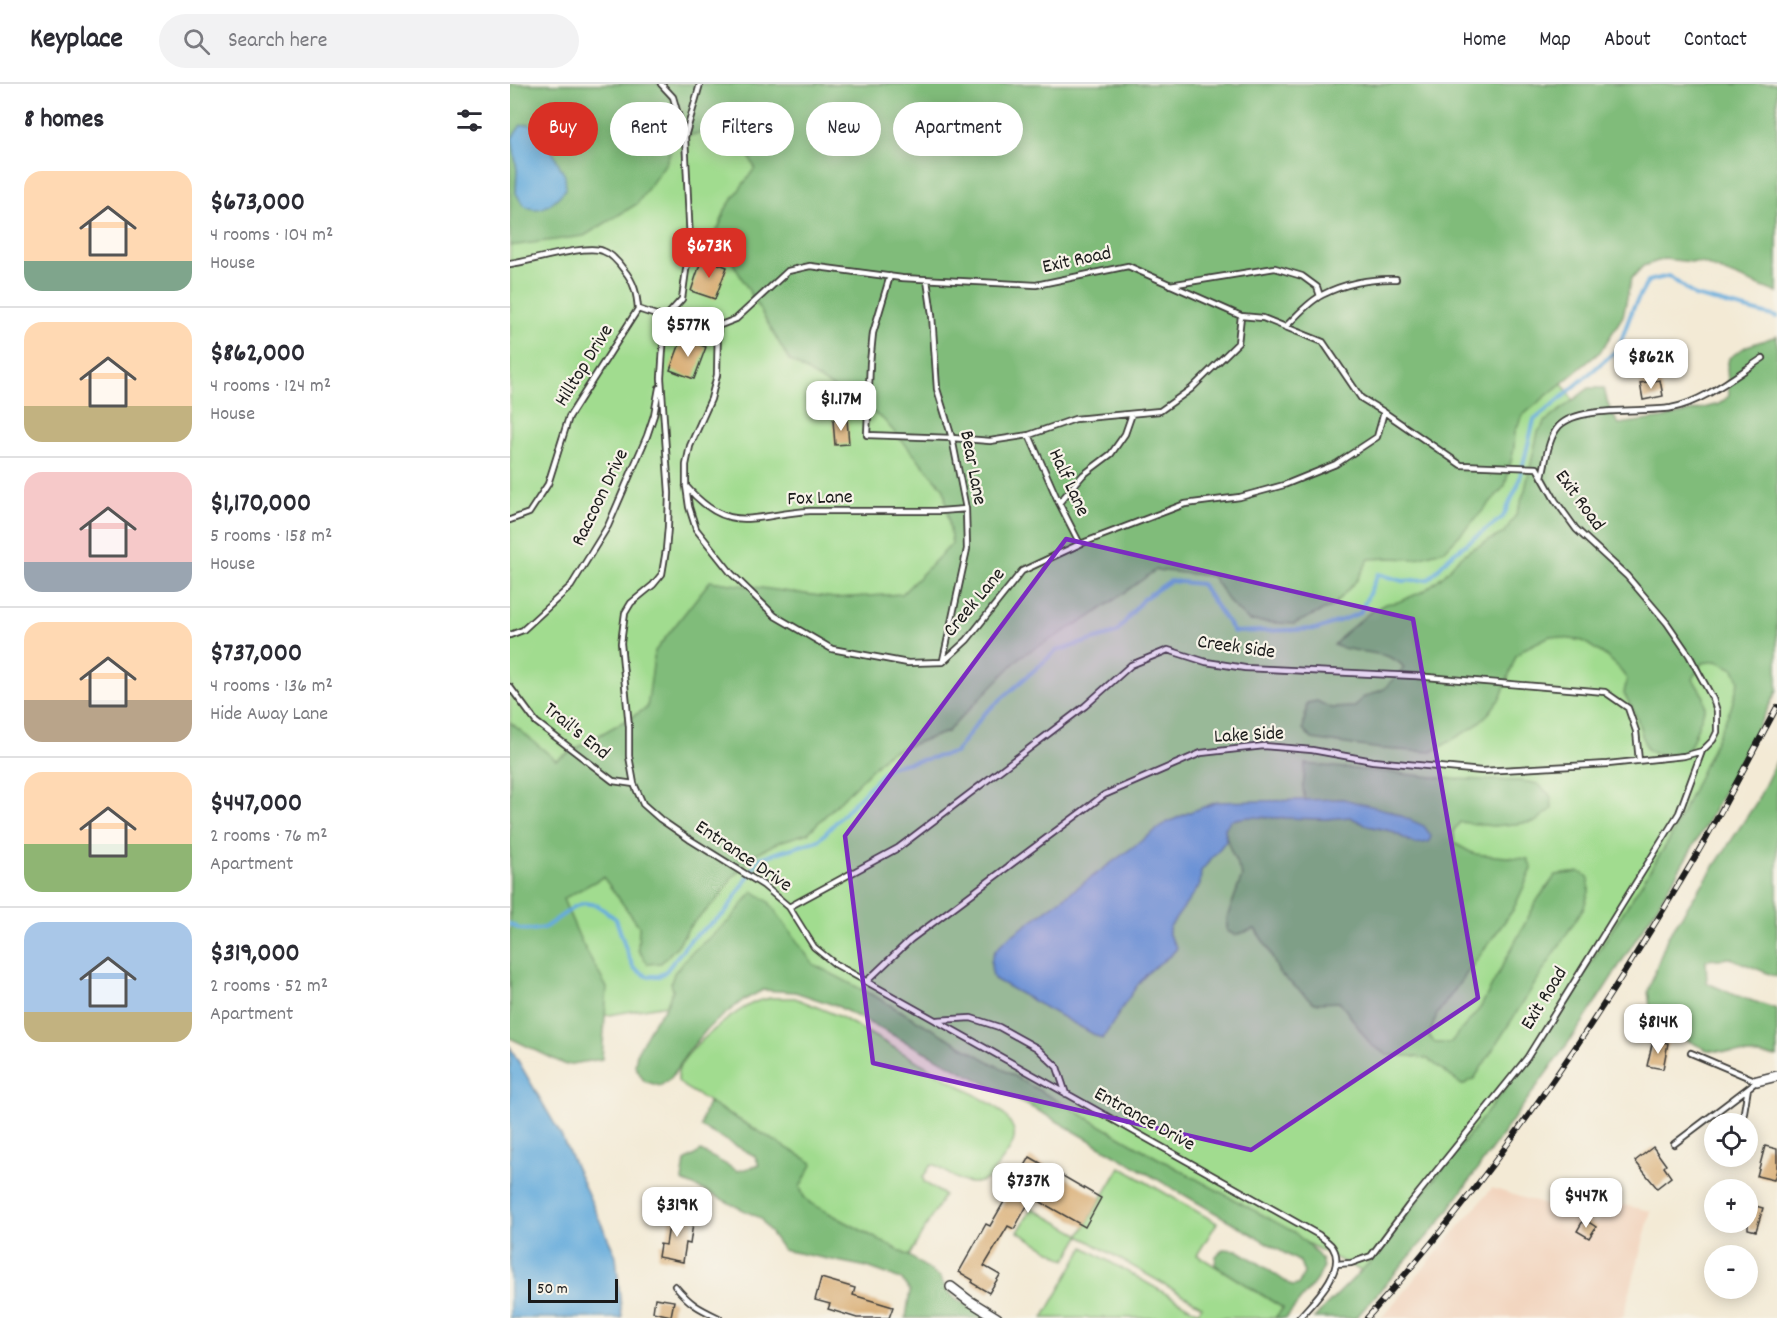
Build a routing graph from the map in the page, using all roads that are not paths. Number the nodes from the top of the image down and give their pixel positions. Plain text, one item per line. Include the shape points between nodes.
1 (661, 84) edge
2 (700, 84) edge
3 (674, 102) edge
4 (688, 126) edge
5 (686, 156) edge
6 (510, 264) edge
7 (890, 276) junction
8 (1396, 279) dead end
9 (927, 280) junction
10 (1170, 285) junction
11 (1320, 296) junction
12 (638, 309) junction
13 (1241, 316) junction
14 (665, 318) junction
15 (718, 327) junction
16 (1286, 327) junction
17 (1763, 358) dead end
18 (661, 378) junction
19 (1384, 412) junction
20 (1132, 414) junction
21 (1029, 435) junction
22 (951, 438) junction
23 (1542, 477) junction
24 (686, 486) junction
25 (1059, 504) junction
26 (966, 509) junction
27 (510, 520) edge
28 (1080, 544) junction
29 (510, 635) edge
30 (943, 662) junction
31 (510, 687) edge
32 (1702, 751) junction
33 (1639, 761) junction
34 (634, 783) junction
35 (789, 907) junction
36 (867, 981) junction
37 (935, 1020) junction
38 (1691, 1053) dead end
39 (1777, 1076) edge
40 (1757, 1081) junction
41 (1748, 1088) junction
42 (1066, 1094) junction
43 (1744, 1113) edge
44 (1674, 1144) dead end
45 (1336, 1264) junction
46 (675, 1286) dead end
47 (951, 1287) dead end
48 (719, 1318) edge
49 (997, 1318) edge
50 (1299, 1318) edge

1 - 3 lane
2 - 4 lane
5 - 14 lane via 690,241 682,299
6 - 12 lane via 585,249 603,251 632,280
7 - 9 lane, Exit Road
7 - 15 lane, Exit Road via 810,266 788,271 736,319
7 - 22 lane via 873,333 867,435
8 - 11 lane via 1379,278
9 - 10 lane, Exit Road via 1036,285 1128,266
9 - 22 lane, Bear Lane via 937,389
10 - 11 lane via 1275,268 1302,276 1317,287
10 - 13 lane, Exit Road
11 - 16 lane
12 - 14 lane
12 - 27 lane, Hilltop Drive via 569,417 548,484 529,513
13 - 16 lane, Exit Road via 1263,318
13 - 20 lane via 1238,343 1191,389 1160,411
14 - 15 lane
14 - 18 lane, Entrance Drive
15 - 24 lane, Creek Lane via 717,375 690,446
16 - 19 lane, Exit Road via 1323,342 1361,398
17 - 23 lane via 1695,400 1671,408 1609,411 1567,420 1554,434
18 - 29 lane, Raccoon Drive via 647,436 608,526 572,586 523,630
18 - 34 lane, Entrance Drive via 669,493 665,558 662,574 631,603 621,643
19 - 23 lane, Exit Road via 1461,465 1537,468
19 - 28 lane, Creek Lane via 1377,437 1336,464 1240,497 1185,504
20 - 21 lane via 1075,419
20 - 25 lane via 1125,434 1111,454 1083,475
21 - 22 lane via 990,441
21 - 25 lane, Half Lane
22 - 26 lane, Bear Lane
23 - 32 lane, Exit Road via 1576,529 1627,576 1689,655 1717,711 1717,732
24 - 26 lane, Fox Lane via 714,512 751,520 790,512
24 - 30 lane, Creek Lane via 696,529 731,573 775,616 832,649 908,663
25 - 28 lane, Half Lane
26 - 30 lane, Bear Lane via 967,549
28 - 30 lane, Creek Lane via 1022,572 967,640
31 - 34 lane, Trail's End via 536,722 613,781
32 - 33 lane, Lake Side
32 - 45 lane, Exit Road via 1679,813 1527,1058 1371,1256
33 - 35 lane, Creek Side via 1636,731 1628,708 1605,692 1415,676 1245,668 1206,662 1168,650 1131,665 1085,706 898,848
33 - 36 lane, Lake Side via 1482,771 1264,746 1201,753 1104,795 910,940
34 - 35 lane, Entrance Drive via 643,804 660,819 764,885
35 - 36 lane, Entrance Drive via 814,947
36 - 37 lane, Entrance Drive
37 - 42 lane, Entrance Drive
37 - 42 lane via 971,1018 999,1027 1037,1048 1057,1067
38 - 40 lane
39 - 40 street
40 - 41 lane
41 - 43 lane
41 - 44 lane
42 - 45 lane, Entrance Drive via 1319,1235 1333,1248
45 - 50 lane via 1326,1287
46 - 48 lane via 697,1308
47 - 49 street

